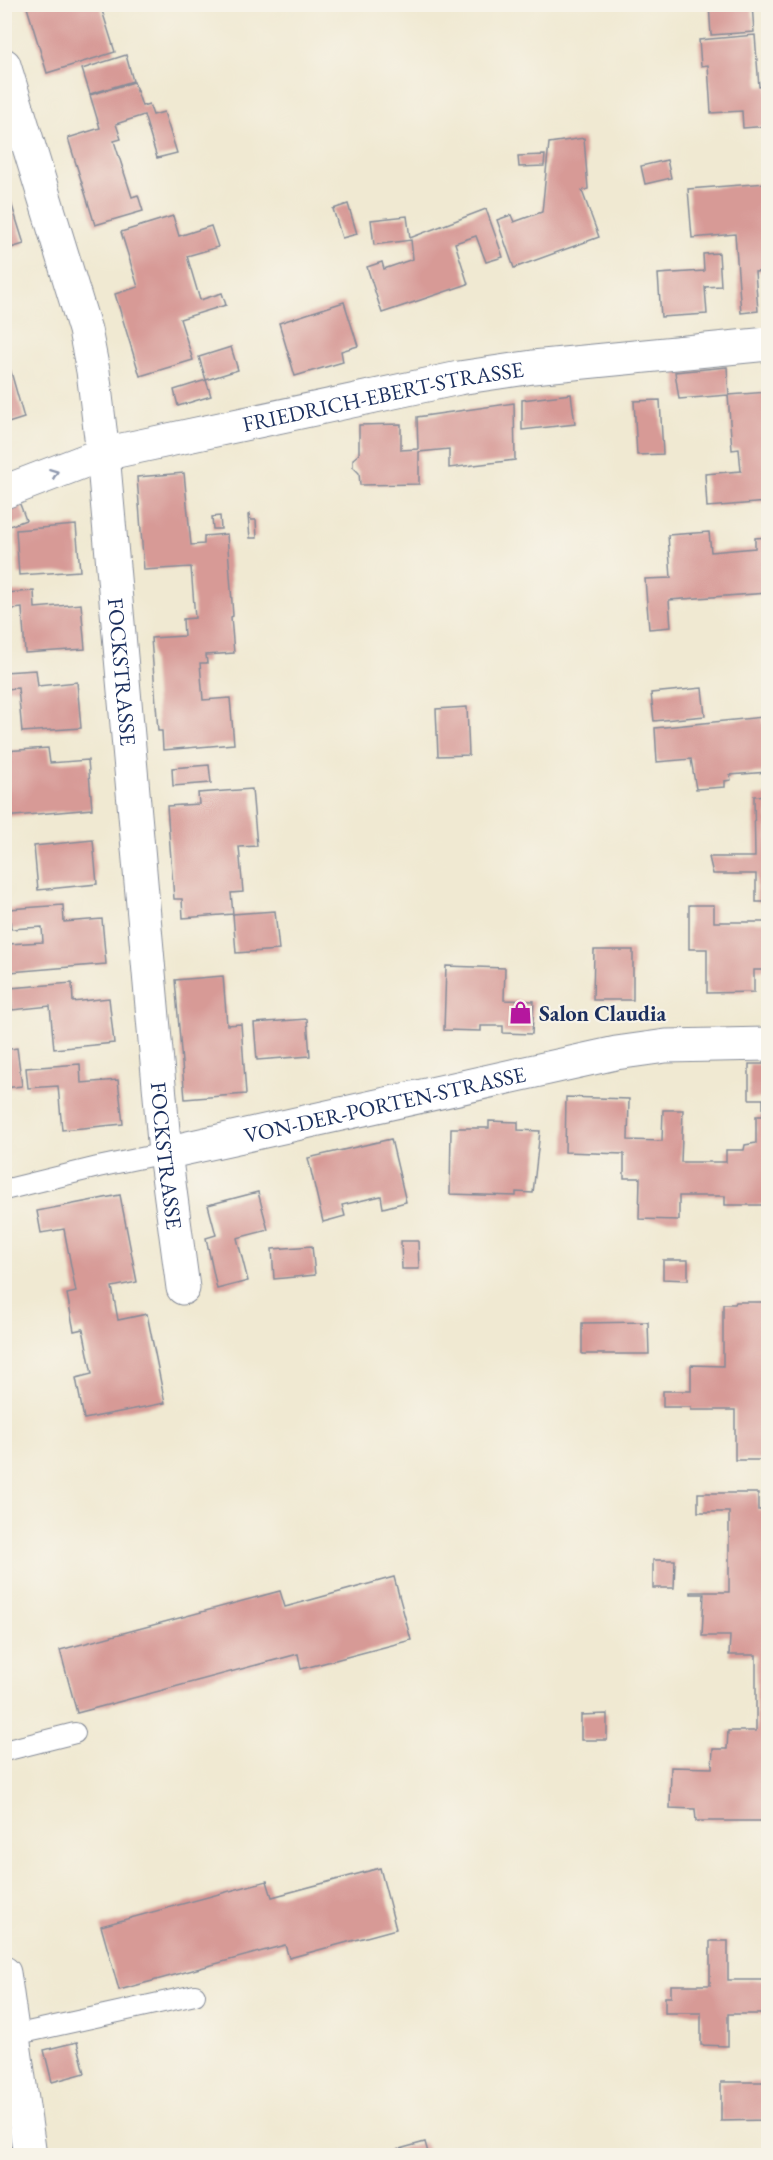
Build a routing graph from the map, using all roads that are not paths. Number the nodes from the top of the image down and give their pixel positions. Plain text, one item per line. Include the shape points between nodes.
1 (4, 65) edge
2 (768, 344) edge
3 (103, 454) junction
4 (4, 492) edge
5 (768, 1044) edge
6 (165, 1153) junction
7 (4, 1190) edge
8 (183, 1288) dead end
9 (75, 1733) dead end
10 (4, 1751) edge
11 (4, 1973) edge
12 (195, 1995) dead end
13 (14, 2036) junction
14 (30, 2156) edge

1 - 3 street, FOCKSTRASSE via 85,330
2 - 3 street, FRIEDRICH-EBERT-STRASSE via 496,372
4 -> 3 street, FRIEDRICH-EBERT-STRASSE
3 - 6 street, FOCKSTRASSE
5 - 6 street, VON-DER-PORTEN-STRASSE via 666,1046 616,1053
6 - 7 lane, VON-DER-PORTEN-STRASSE
6 - 8 street, FOCKSTRASSE
9 - 10 lane
11 - 13 street
12 - 13 lane
13 - 14 street

